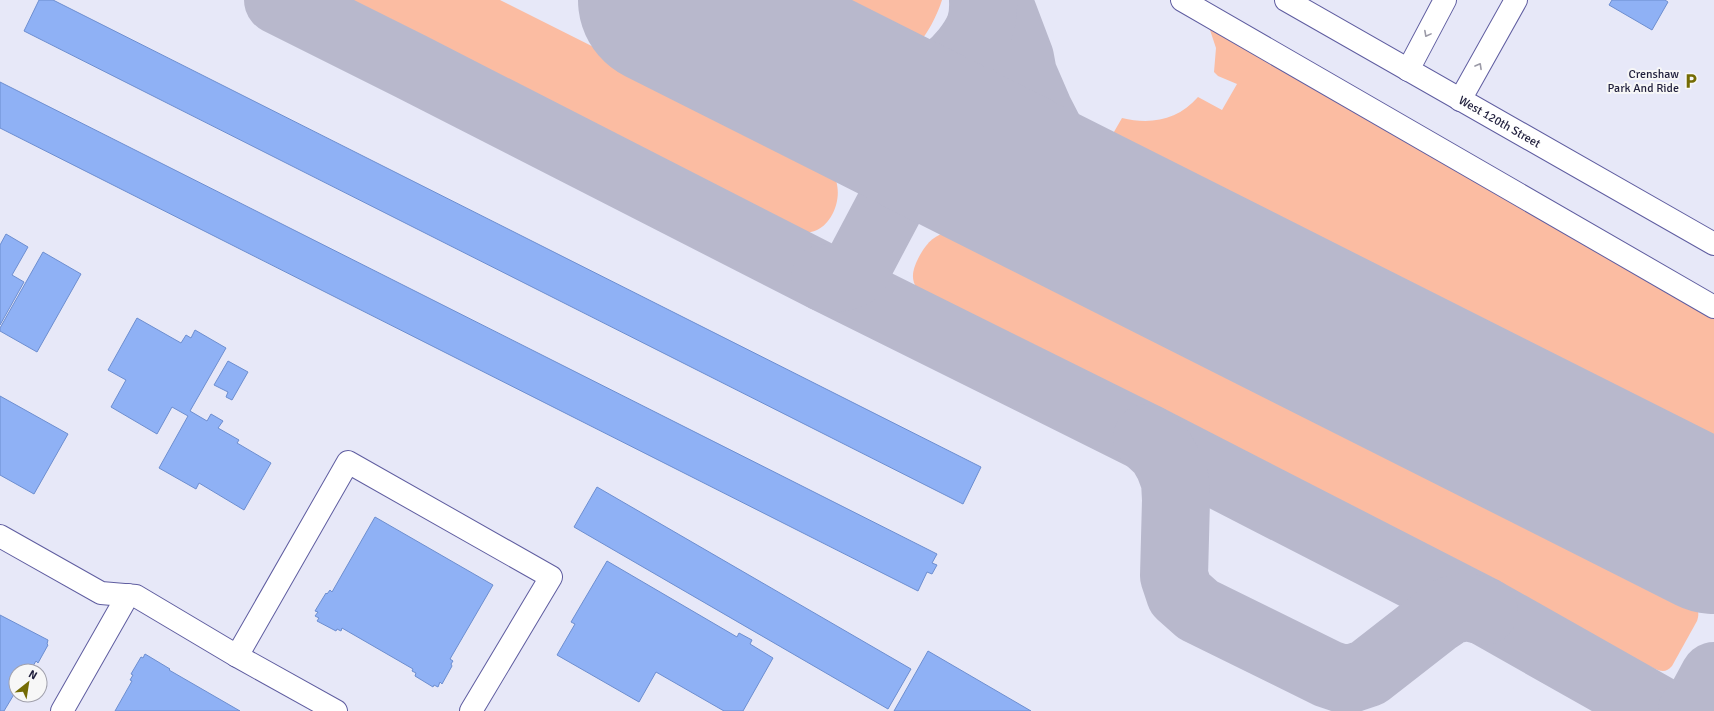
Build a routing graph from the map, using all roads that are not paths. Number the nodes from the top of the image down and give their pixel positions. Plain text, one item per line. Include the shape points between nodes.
1 (1182, 0) edge
2 (1286, 0) edge
3 (1445, 0) edge
4 (1516, 0) edge
5 (1408, 70) junction
6 (1460, 100) junction
7 (1714, 244) edge
8 (1714, 307) edge
9 (0, 536) edge
10 (128, 595) junction
11 (236, 656) junction
12 (62, 711) edge
13 (336, 711) edge
14 (471, 711) edge

1 - 8 main road
2 - 5 main road, West 120th Street
3 -> 5 main road
6 -> 4 main road
5 - 6 main road, West 120th Street
6 - 7 main road, West 120th Street
9 - 10 main road via 101,593
10 - 11 main road via 136,596
10 - 12 main road
11 - 13 main road
11 - 14 main road via 348,462 551,577

